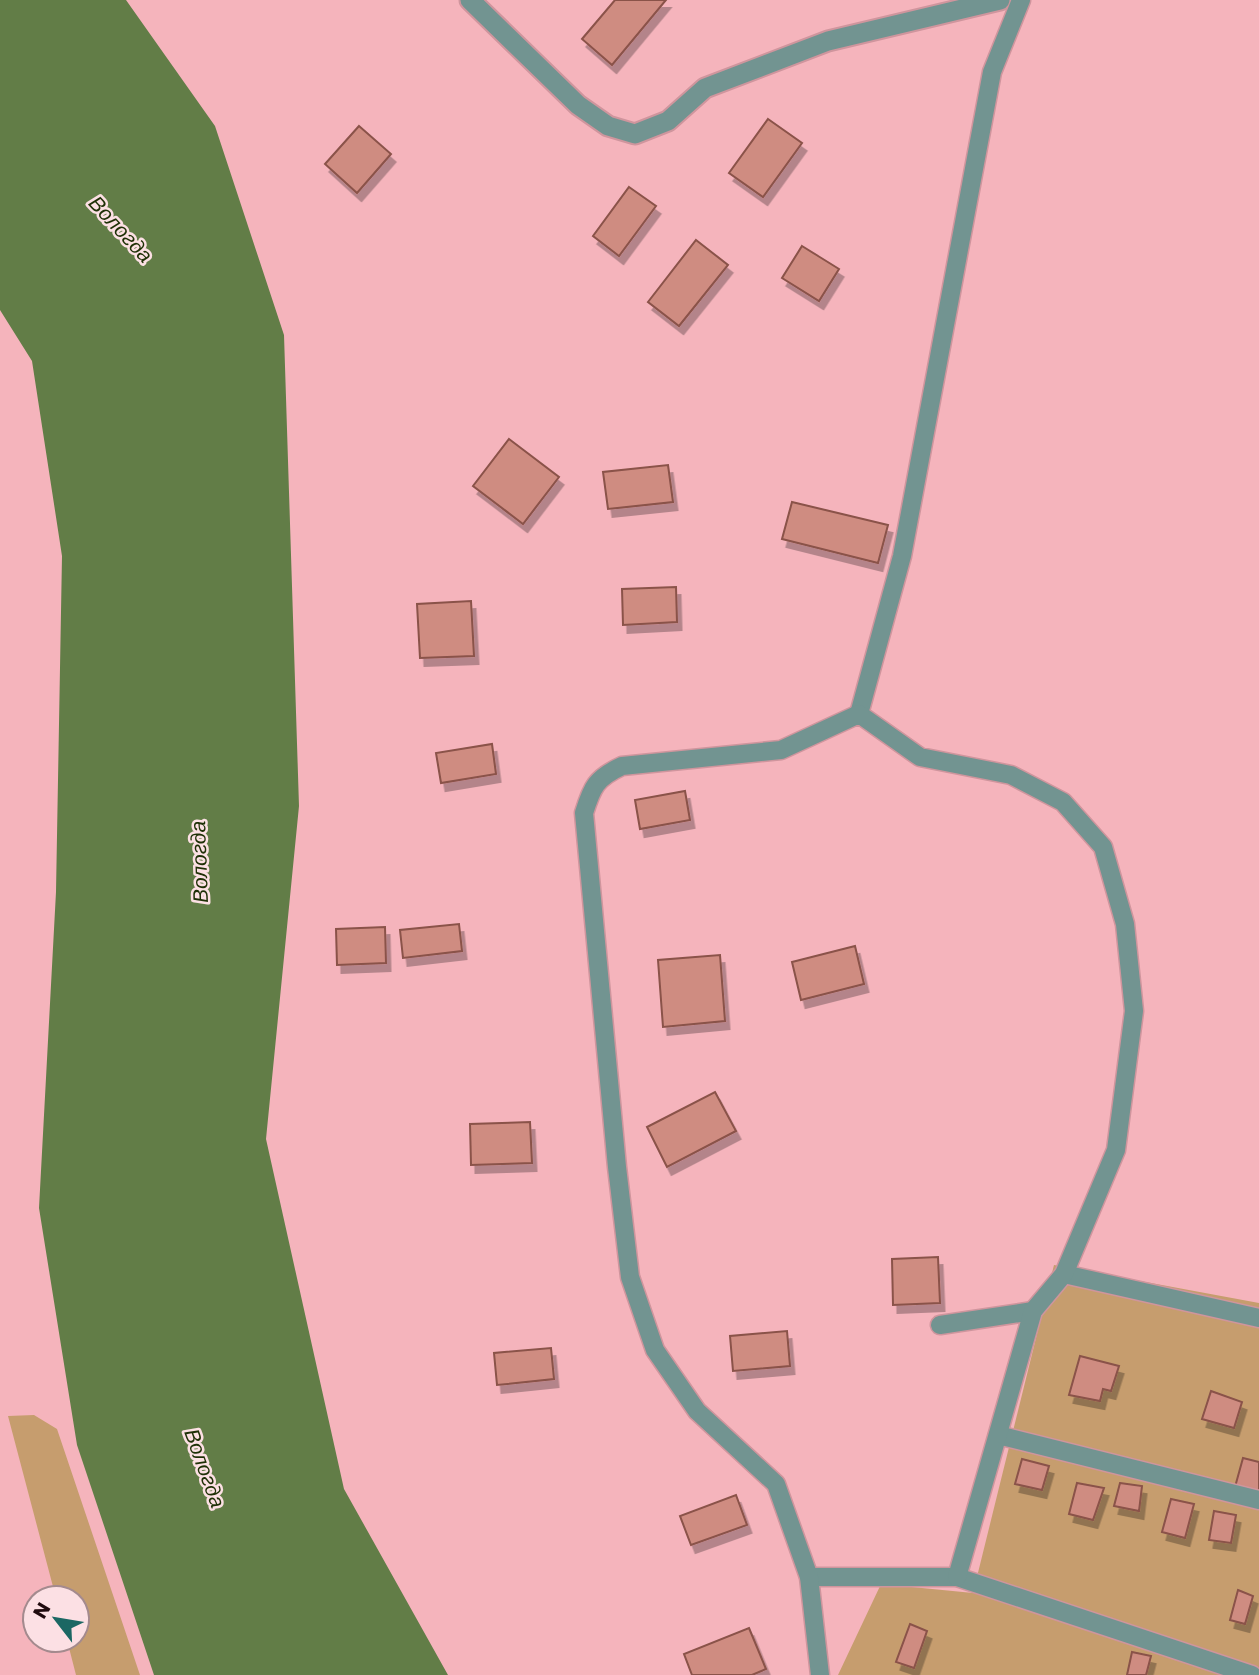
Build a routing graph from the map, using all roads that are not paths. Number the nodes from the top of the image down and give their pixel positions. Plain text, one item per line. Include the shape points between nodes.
1 (471, 0) edge
2 (1000, 0) edge
3 (1021, 0) edge
4 (859, 714) junction
5 (1065, 1274) junction
6 (1033, 1311) junction
7 (1259, 1318) edge
8 (940, 1325) dead end
9 (998, 1435) junction
10 (1259, 1500) edge
11 (809, 1577) junction
12 (957, 1577) junction
13 (820, 1675) edge
14 (1252, 1675) edge

1 - 2 street via 578,105 608,126 635,134 668,121 705,88 828,41
3 - 4 lane via 992,72 902,556
4 - 5 lane via 920,757 1011,775 1063,802 1103,848 1125,924 1133,1011 1116,1150
4 - 11 lane via 781,750 622,766 595,783 584,813 630,1277 655,1350 696,1411 776,1484
5 - 6 lane
5 - 7 lane
6 - 8 lane
6 - 9 lane
9 - 10 lane
9 - 12 lane
11 - 12 lane
11 - 13 lane
12 - 14 lane

